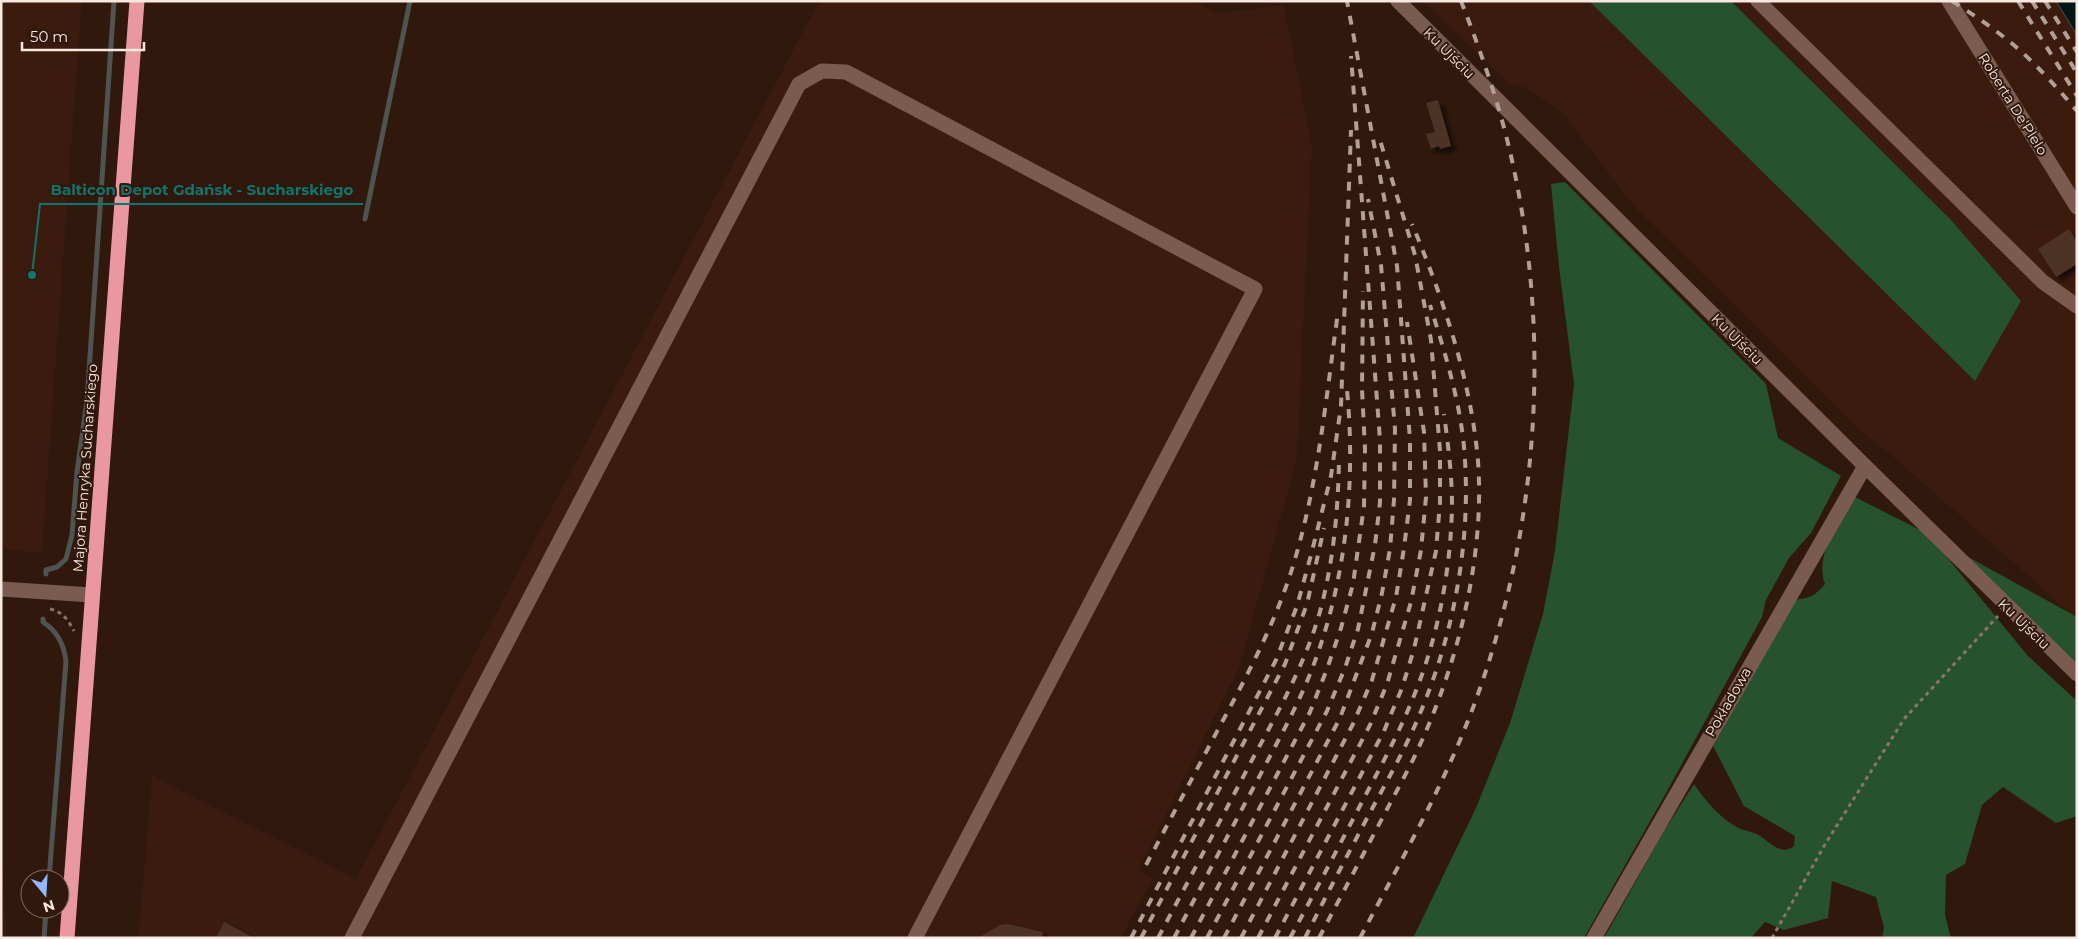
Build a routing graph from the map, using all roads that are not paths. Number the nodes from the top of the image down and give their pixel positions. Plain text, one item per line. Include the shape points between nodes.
1 (137, 1) edge
2 (1398, 1) edge
3 (1758, 1) edge
4 (1949, 1) edge
5 (2077, 206) edge
6 (2077, 306) edge
7 (1864, 466) junction
8 (1, 589) edge
9 (92, 595) junction
10 (2077, 674) edge
11 (67, 938) edge
12 (352, 938) edge
13 (915, 938) edge
14 (1594, 938) edge

1 - 9 highway, Majora Henryka Sucharskiego
2 - 7 street, Ku Ujściu
3 - 6 street via 2043,282
4 - 5 street, Roberta De'Plelo
7 - 10 street, Ku Ujściu
7 - 14 street, Pokładowa
8 - 9 street
9 - 11 highway, Majora Henryka Sucharskiego
12 - 13 street via 799,84 822,71 846,72 1256,289

